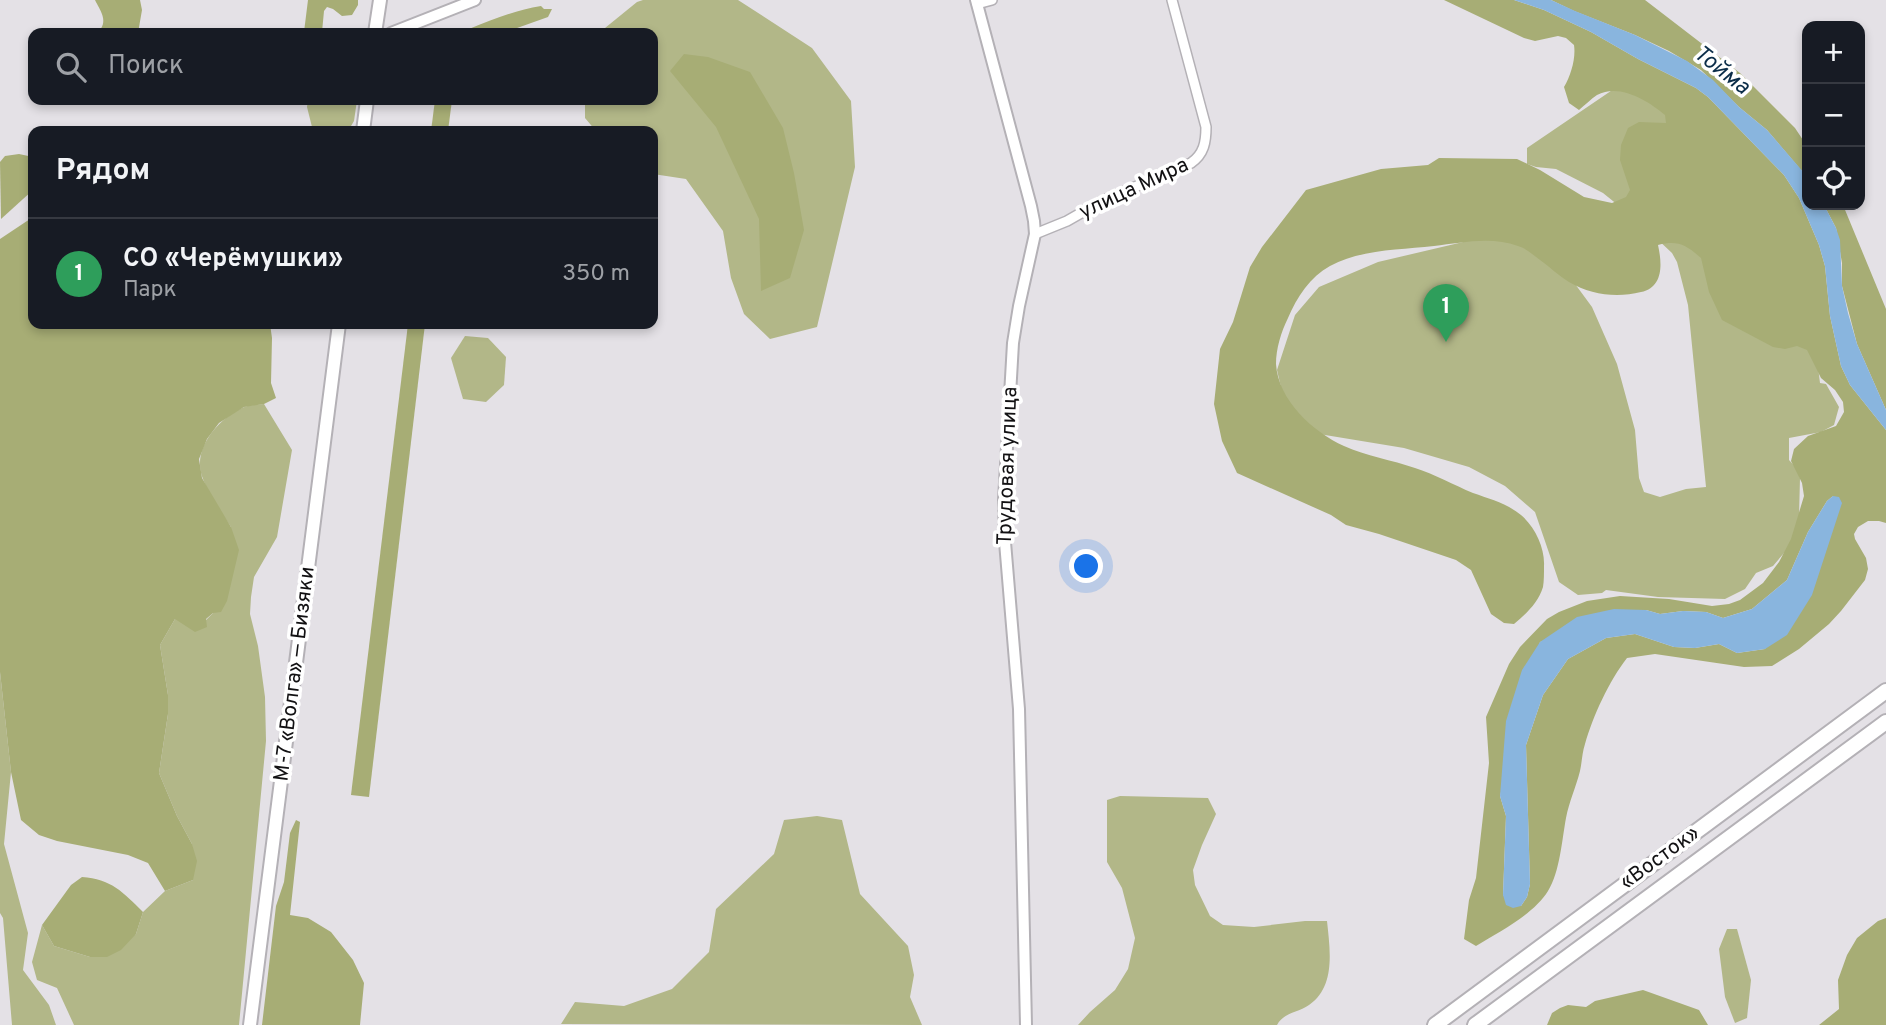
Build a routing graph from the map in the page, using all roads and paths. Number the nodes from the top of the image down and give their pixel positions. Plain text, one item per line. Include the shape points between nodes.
1 (380, 0) edge
2 (475, 0) edge
3 (992, 0) edge
4 (1172, 0) edge
5 (977, 2) edge
6 (376, 28) edge
7 (404, 28) edge
8 (366, 105) edge
9 (364, 126) edge
10 (1035, 234) junction
11 (338, 329) edge
12 (1886, 691) edge
13 (1886, 722) edge
14 (250, 1025) edge
15 (1026, 1025) edge
16 (1435, 1025) edge
17 (1475, 1025) edge

1 - 6 main road
2 - 7 street
3 - 5 street
4 - 10 street, улица Мира via 1206,127 1200,155
5 - 10 street, Трудовая улица
8 - 9 main road
10 - 15 street, Трудовая улица via 1013,343 1003,500 1019,709
11 - 14 main road, М-7 «Волга» — Бизяки
12 - 16 main road, «Восток»
13 - 17 main road, «Восток»

